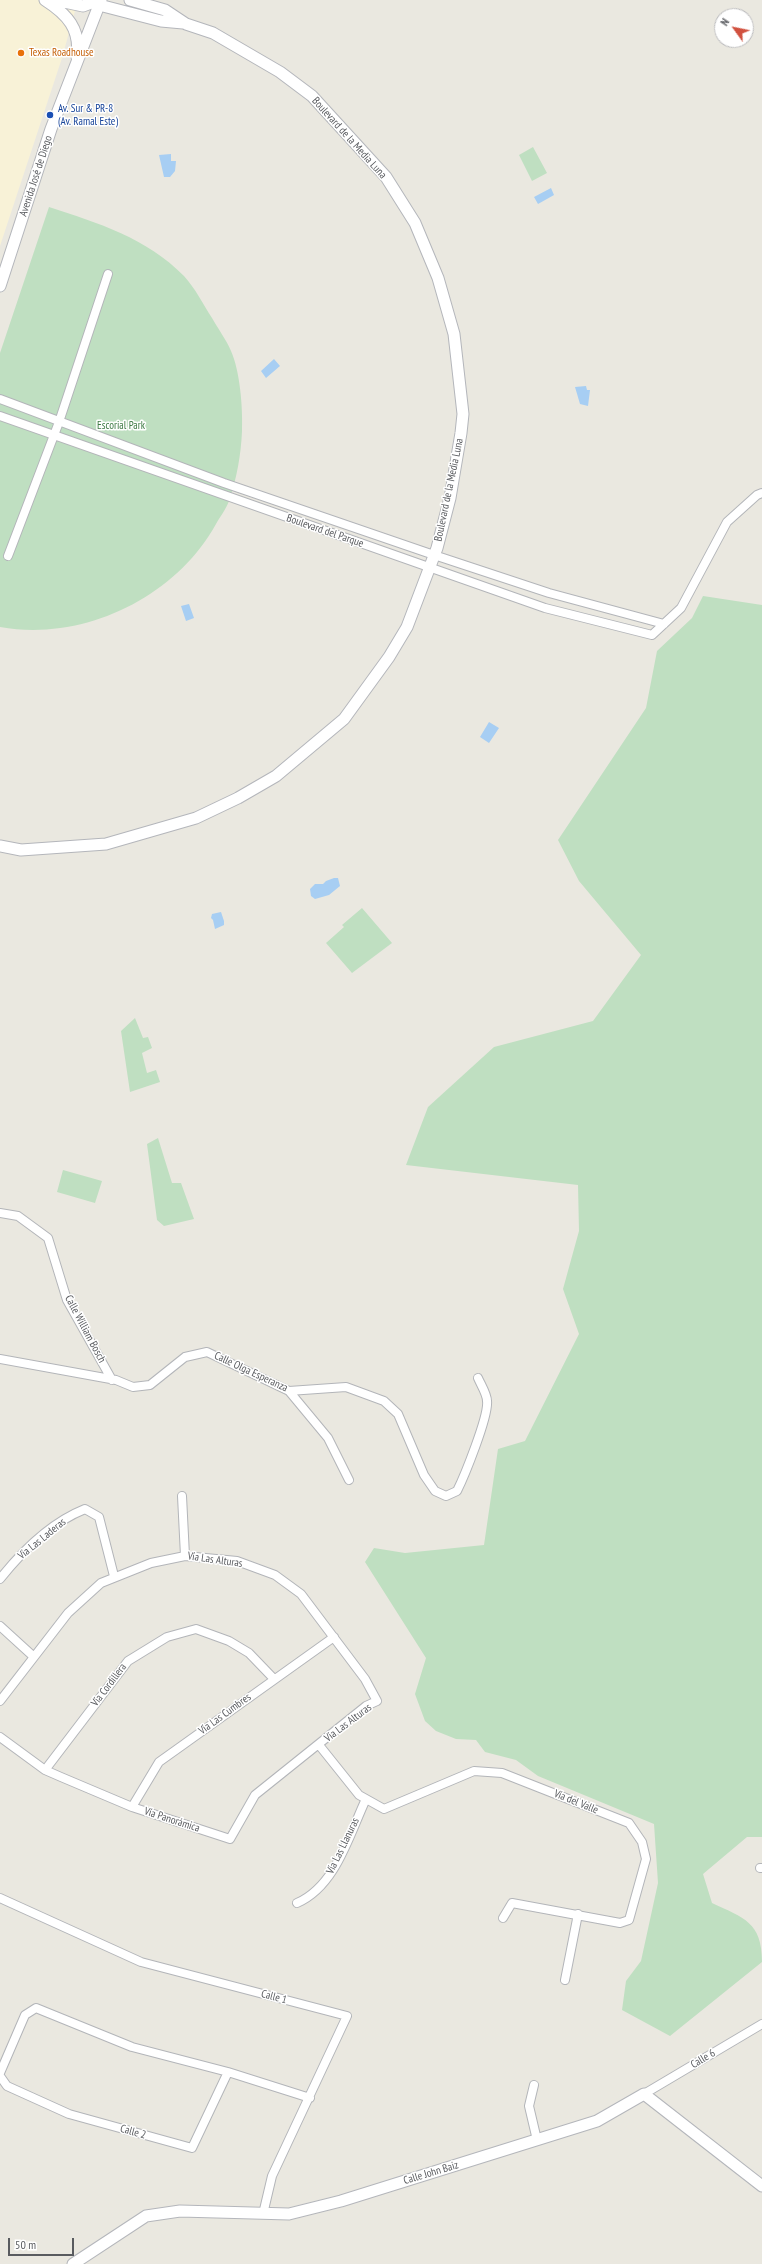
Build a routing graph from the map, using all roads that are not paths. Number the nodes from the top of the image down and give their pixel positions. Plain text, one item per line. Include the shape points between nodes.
1 (44, 0) edge
2 (55, 0) edge
3 (130, 0) edge
4 (100, 2) edge
5 (186, 24) junction
6 (76, 68) junction
7 (108, 274) dead end
8 (0, 286) edge
9 (0, 399) edge
10 (0, 416) edge
11 (58, 422) junction
12 (53, 436) junction
13 (762, 493) edge
14 (434, 555) junction
15 (8, 556) dead end
16 (430, 568) junction
17 (664, 624) junction
18 (0, 846) edge
19 (0, 1213) edge
20 (0, 1359) edge
21 (478, 1378) dead end
22 (112, 1380) junction
23 (289, 1391) junction
24 (349, 1480) dead end
25 (182, 1496) dead end
26 (185, 1556) junction
27 (114, 1576) junction
28 (0, 1579) edge
29 (0, 1626) edge
30 (334, 1637) junction
31 (34, 1657) junction
32 (274, 1679) junction
33 (0, 1701) edge
34 (377, 1701) joint
35 (0, 1738) edge
36 (319, 1745) junction
37 (45, 1770) junction
38 (366, 1799) junction
39 (132, 1807) junction
40 (0, 1898) edge
41 (296, 1903) dead end
42 (578, 1914) junction
43 (503, 1918) dead end
44 (565, 1980) dead end
45 (762, 2024) edge
46 (228, 2072) junction
47 (0, 2075) edge
48 (534, 2085) dead end
49 (644, 2094) junction
50 (310, 2098) junction
51 (537, 2140) junction
52 (762, 2186) edge
53 (263, 2214) junction
54 (73, 2264) edge

1 - 6 street via 61,10 74,28 78,49
2 - 4 street via 83,6
3 - 5 street, Boulevard de la Media Luna via 164,10
4 - 5 street, Boulevard de la Media Luna via 161,21
4 - 6 street, Avenida José de Diego
5 - 14 street, Boulevard de la Media Luna via 213,33 280,72 312,96 386,177 415,223 438,278 454,334 463,414 450,498
6 - 8 street, Avenida José de Diego via 52,129
7 - 11 street
9 - 11 street, Boulevard del Parque
10 - 12 street, Boulevard del Parque
11 - 12 street
11 - 14 street, Boulevard del Parque via 224,483
12 - 15 street
12 - 16 street, Boulevard del Parque
13 - 17 street via 727,522 681,608
14 - 16 street, Boulevard de la Media Luna
14 - 17 street, Boulevard del Parque via 549,593
16 - 17 street, Boulevard del Parque via 545,608 652,635
16 - 18 street, Boulevard de la Media Luna via 396,645 344,719 276,776 196,818 106,844 21,850
19 - 22 street, Calle William Bosch via 18,1216 48,1238 67,1300
20 - 22 street, Calle Olga Esperanza
21 - 23 street, Calle Olga Esperanza via 488,1401 482,1426 457,1491 446,1496 435,1491 424,1475 398,1414 384,1401 346,1387
22 - 23 street, Calle Olga Esperanza via 133,1386 150,1385 185,1357 207,1352
23 - 24 street via 328,1438
25 - 26 street
26 - 27 street, Vía Las Alturas via 151,1563
26 - 30 street, Vía Las Alturas via 237,1561 275,1575 301,1594
27 - 28 street, Vía Las Laderas via 99,1517 85,1509 54,1526 20,1553
27 - 31 street, Vía Las Alturas via 101,1583 68,1613
29 - 31 street
30 - 32 street, Vía Las Cumbres
30 - 34 street, Vía Las Alturas via 365,1679
31 - 33 street, Vía Las Alturas
32 - 37 street, Vía Cordillera via 250,1653 229,1641 196,1629 167,1637 128,1661
32 - 39 street, Vía Las Cumbres via 159,1762
34 - 36 street, Via Las Alturas via 366,1706
35 - 37 street, Vía Panorámica
36 - 38 street, Vía del Valle via 359,1795
36 - 39 street, Vía Panorámica via 255,1795 230,1839
37 - 39 street, Vía Panorámica
38 - 41 street, Vía Las Llanuras via 330,1876 309,1898
38 - 42 street, Vía del Valle via 384,1809 474,1771 502,1773 629,1824 642,1842 646,1859 629,1920 620,1923
40 - 50 street, Calle 1 via 141,1962 348,2016
42 - 43 street, Vía del Valle via 512,1903
42 - 44 street
45 - 49 street, Calle 6
46 - 47 street, Calle 2 via 132,2047 36,2008 25,2015
46 - 47 street, Calle 2 via 192,2148 69,2114 7,2086
46 - 50 street, Calle 2
48 - 51 street via 529,2106
49 - 51 street, Calle John Baiz via 597,2121
49 - 52 street
50 - 53 street, Calle 1 via 272,2176
51 - 53 street, Calle John Baiz via 340,2201 289,2214
53 - 54 street, Calle John Baiz via 180,2211 146,2216

